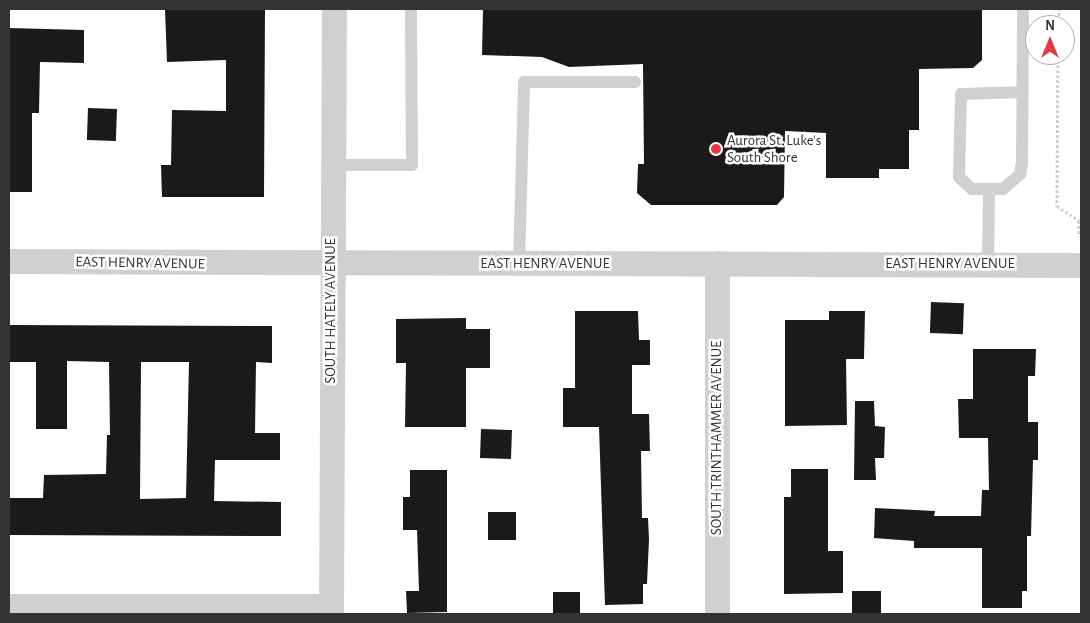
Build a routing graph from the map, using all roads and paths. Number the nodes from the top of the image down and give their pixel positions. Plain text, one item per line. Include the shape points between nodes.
1 (334, 9) edge
2 (411, 9) edge
3 (1023, 9) edge
4 (1058, 65) edge
5 (635, 82) dead end
6 (1022, 92) junction
7 (332, 165) junction
8 (989, 191) junction
9 (1079, 236) dead end
10 (9, 261) edge
11 (717, 262) junction
12 (520, 264) junction
13 (988, 264) junction
14 (331, 265) junction
15 (1081, 265) edge
16 (9, 606) edge
17 (331, 610) edge
18 (717, 614) edge

1 - 7 street, SOUTH HATELY AVENUE
2 - 7 lane via 412,165
3 - 6 lane
4 - 9 path via 1058,206 1079,221
5 - 12 lane via 524,82
6 - 8 lane via 1020,174 1013,184
6 - 8 lane via 961,94 959,177 972,189
7 - 14 street, SOUTH HATELY AVENUE
8 - 13 lane
10 - 14 street, EAST HENRY AVENUE
11 - 12 street, EAST HENRY AVENUE
11 - 13 street, EAST HENRY AVENUE
11 - 18 street, SOUTH TRINTHAMMER AVENUE
12 - 14 street, EAST HENRY AVENUE
13 - 15 street, EAST HENRY AVENUE
14 - 17 street, SOUTH HATELY AVENUE
16 - 17 street

